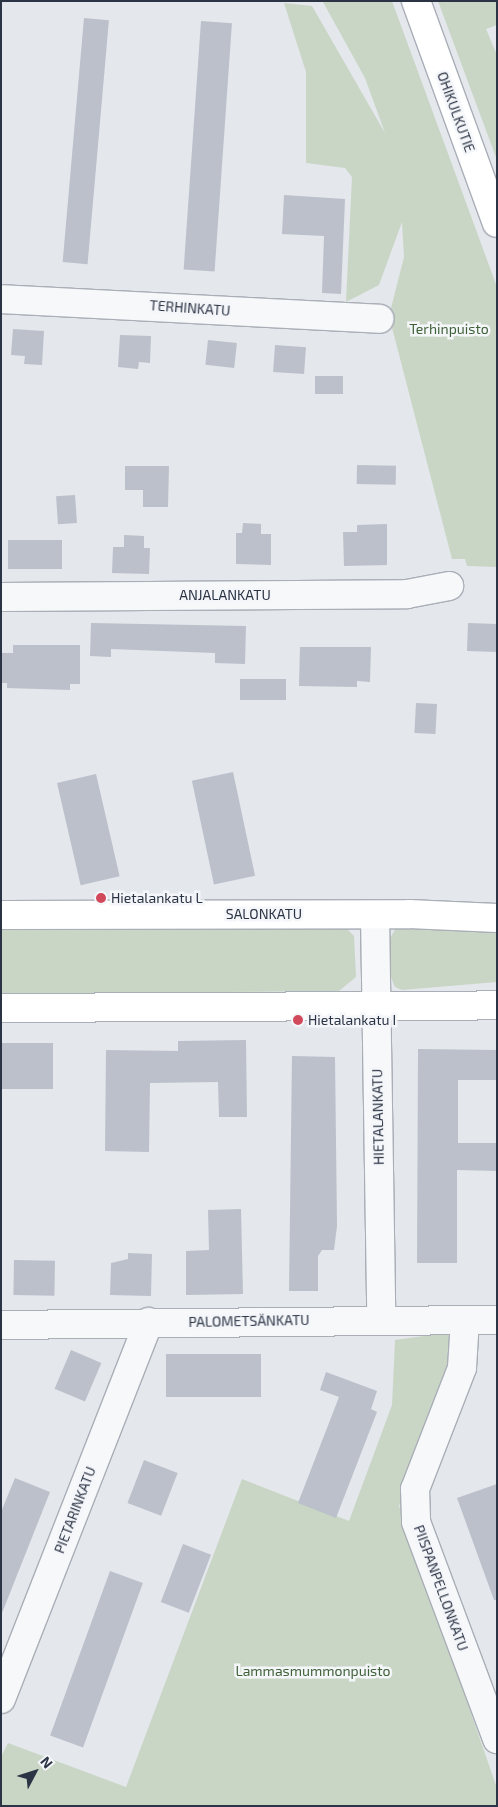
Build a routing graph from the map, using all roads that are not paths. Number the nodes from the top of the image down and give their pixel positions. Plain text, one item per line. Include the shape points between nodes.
1 (416, 1) edge
2 (497, 223) edge
3 (1, 299) edge
4 (378, 319) dead end
5 (449, 586) dead end
6 (1, 597) edge
7 (375, 914) junction
8 (1, 915) edge
9 (497, 918) edge
10 (497, 1005) edge
11 (1, 1008) edge
12 (376, 1008) junction
13 (381, 1319) junction
14 (464, 1320) junction
15 (497, 1320) edge
16 (149, 1322) junction
17 (1, 1325) edge
18 (1, 1699) edge
19 (497, 1739) edge

1 - 2 main road, OHIKULKUTIE
3 - 4 street, TERHINKATU
5 - 6 street, ANJALANKATU via 407,594
7 - 8 main road, SALONKATU
7 - 9 main road, SALONKATU
7 - 12 street, HIETALANKATU
10 - 12 main road
11 - 12 main road
12 - 13 street, HIETALANKATU
13 - 14 street, PALOMETSÄNKATU
13 - 16 street, PALOMETSÄNKATU
14 - 15 street, PALOMETSÄNKATU
14 - 19 street, PIISPANPELLONKATU via 462,1368 415,1489 416,1522
16 - 17 street, PALOMETSÄNKATU
16 - 18 street, PIETARINKATU

